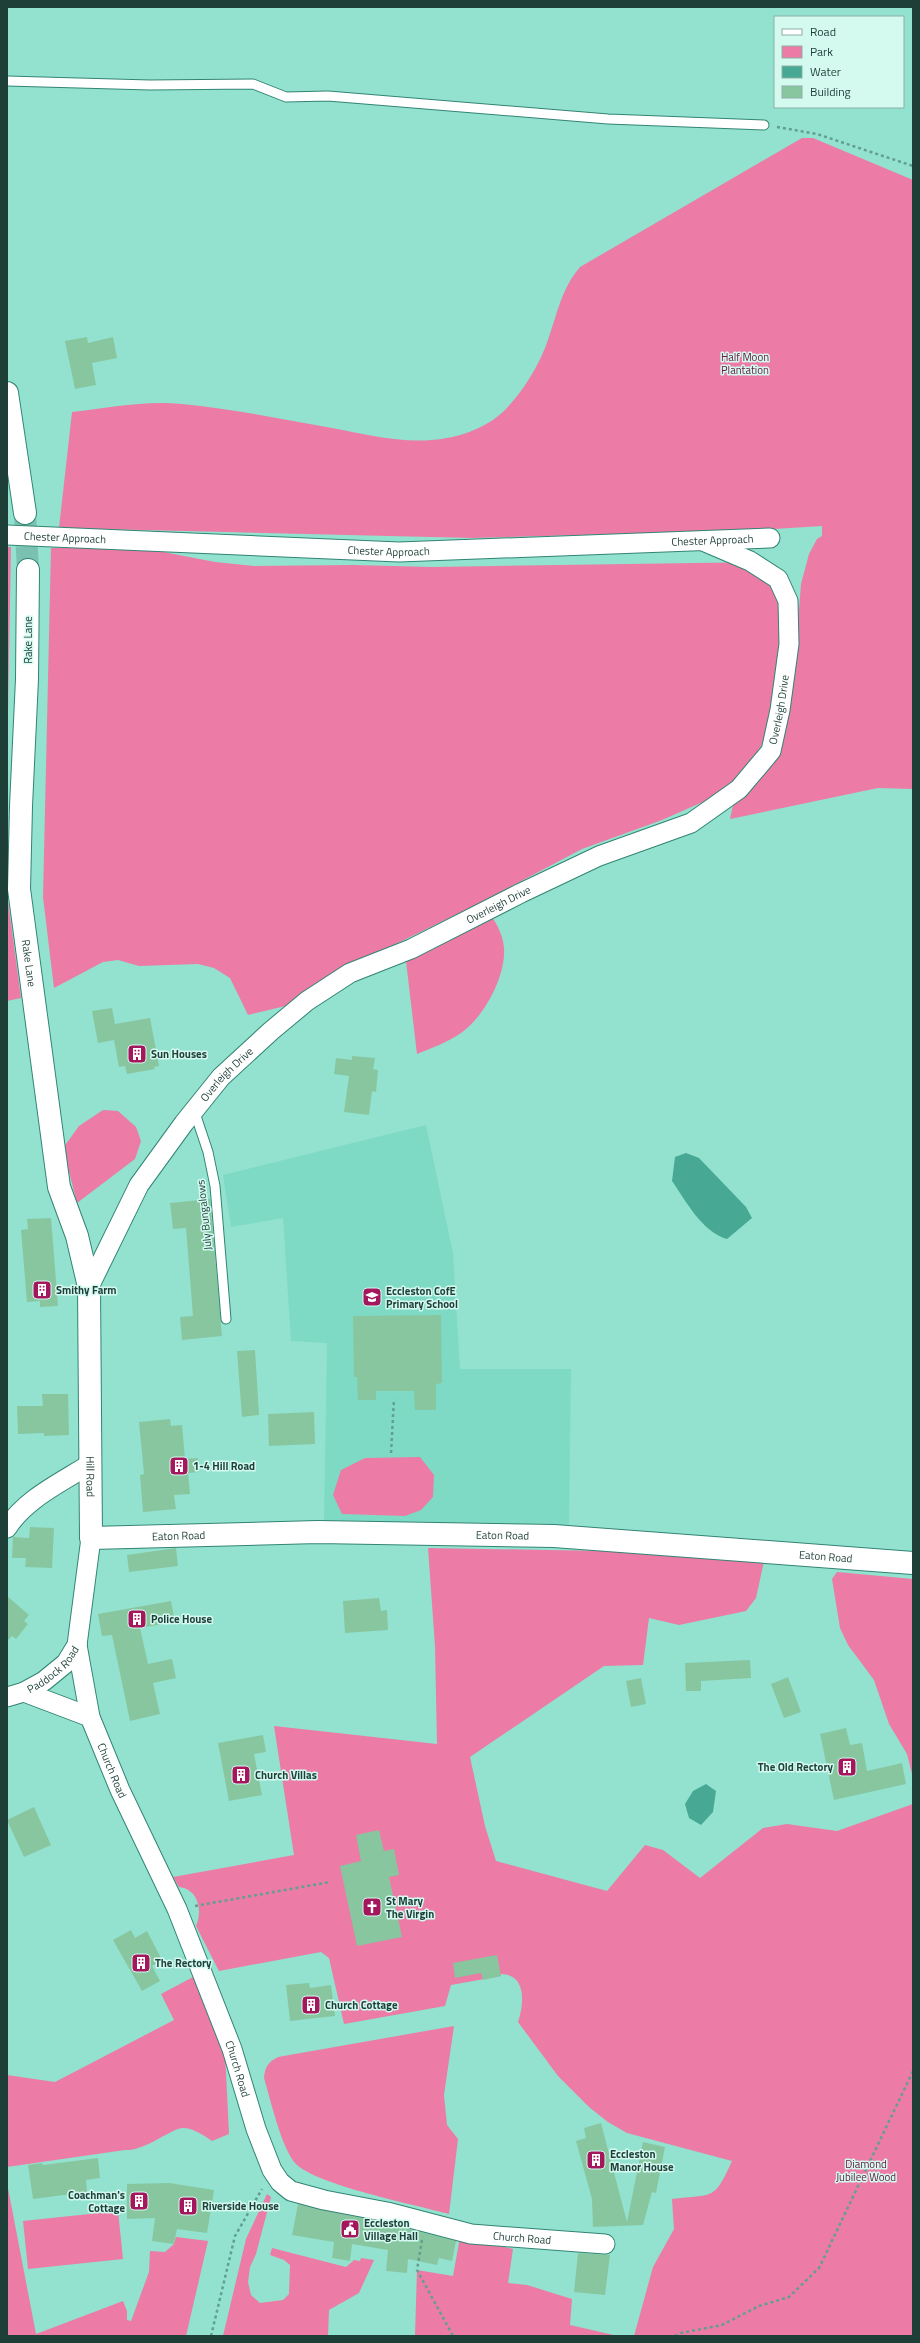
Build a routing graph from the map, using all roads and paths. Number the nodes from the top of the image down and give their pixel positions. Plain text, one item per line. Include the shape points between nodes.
1 (7, 81) edge
2 (764, 125) joint
3 (913, 166) edge
4 (7, 393) edge
5 (25, 513) tunnel mouth
6 (7, 536) edge
7 (770, 538) dead end
8 (703, 541) junction
9 (28, 570) tunnel mouth
10 (194, 1110) junction
11 (89, 1286) junction
12 (226, 1319) dead end
13 (89, 1351) joint
14 (394, 1399) dead end
15 (392, 1453) dead end
16 (90, 1464) junction
17 (7, 1528) edge
18 (91, 1538) junction
19 (913, 1563) edge
20 (84, 1602) joint
21 (77, 1644) junction
22 (16, 1694) edge
23 (90, 1717) junction
24 (330, 1882) dead end
25 (177, 1909) junction
26 (913, 2071) edge
27 (272, 2170) junction
28 (425, 2222) junction
29 (605, 2244) dead end
30 (211, 2336) edge
31 (453, 2336) edge
32 (675, 2336) edge

1 - 2 lane via 253,84 286,97 328,96 608,119
2 - 3 path via 818,134
4 - 5 street
6 - 8 street, Chester Approach via 399,552
7 - 8 street, Chester Approach
8 - 10 street, Overleigh Drive via 750,561 778,579 788,601 789,644 772,751 739,789 691,823 599,856 411,949 350,973 307,1001 271,1031 221,1077
9 - 11 street, Rake Lane via 28,679 19,889 59,1187 77,1236
10 - 11 street, Overleigh Drive via 139,1185
10 - 12 lane, July Bungalows via 208,1152 215,1186
11 - 13 street, Rake Lane
13 - 16 street, Hill Road
14 - 15 path
16 - 17 street via 32,1501 14,1517
16 - 18 street, Hill Road
18 - 19 street, Eaton Road via 318,1532 542,1536
18 - 20 street, Hill Road
20 - 21 street, Paddock Road
21 - 22 street, Paddock Road via 66,1663 44,1681
21 - 23 street, Church Road
22 - 23 street
23 - 25 street, Church Road via 120,1790
24 - 25 path
25 - 27 street, Church Road via 232,2049 254,2122
26 - 32 path via 819,2268 789,2297 759,2306 722,2325
27 - 28 street, Church Road via 280,2182 291,2191
27 - 30 path via 235,2236
28 - 29 street, Church Road via 471,2234
28 - 31 path via 417,2270

